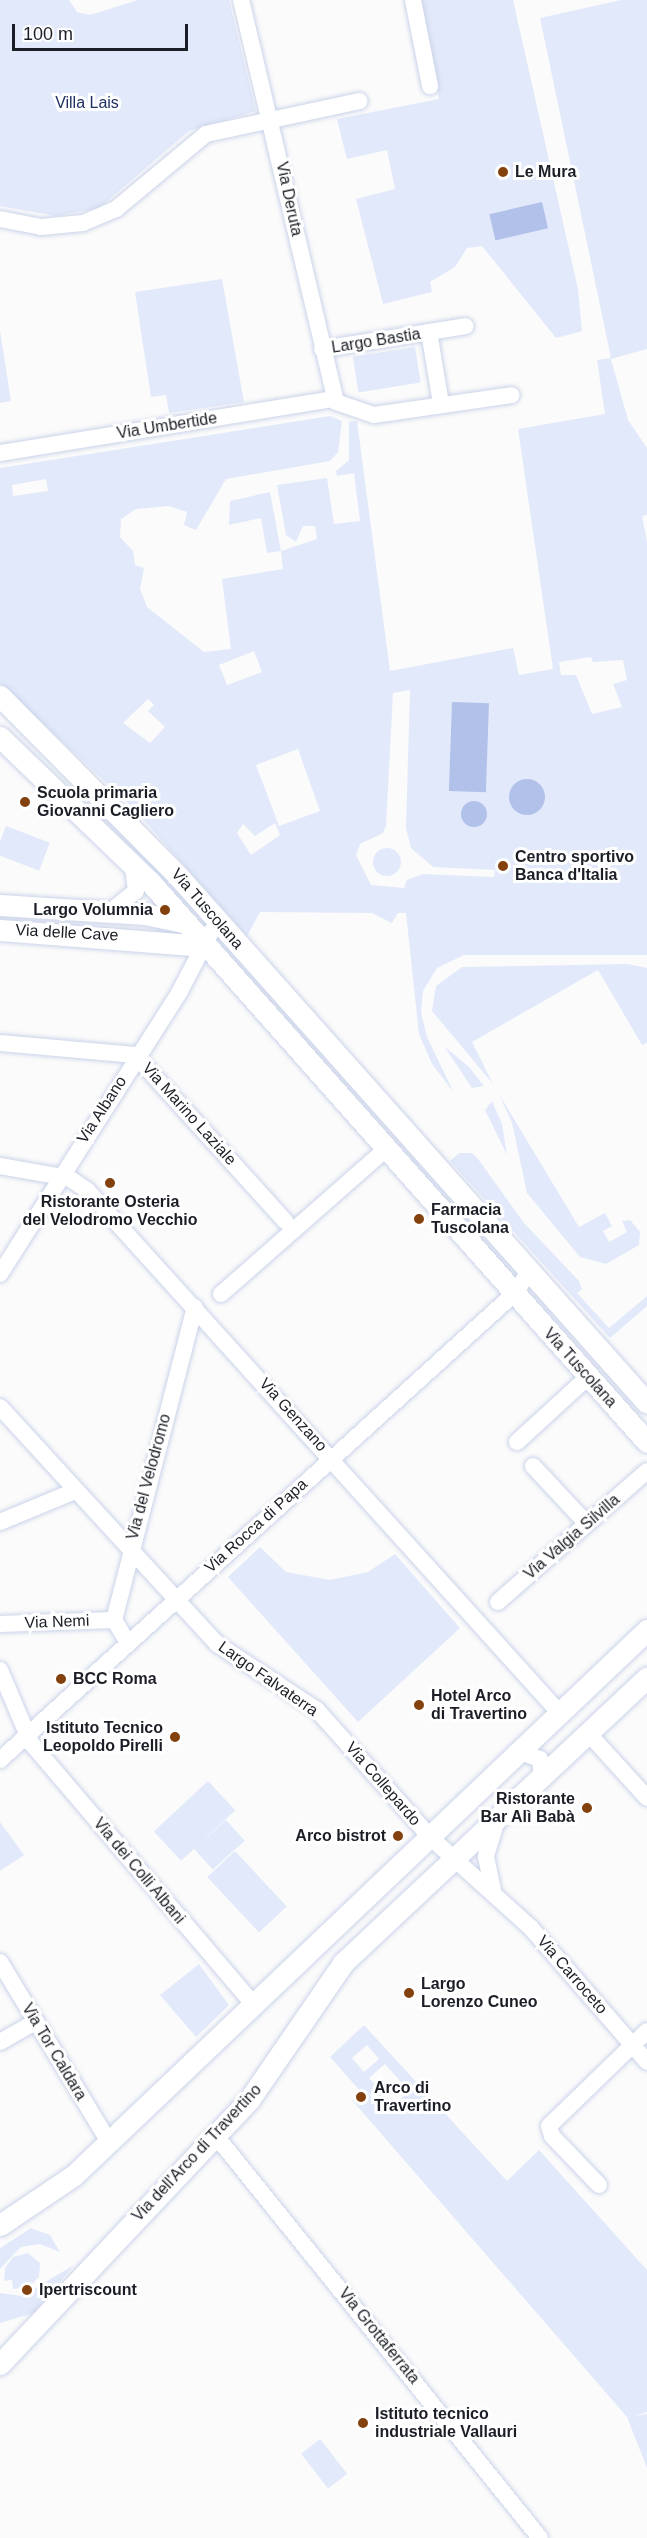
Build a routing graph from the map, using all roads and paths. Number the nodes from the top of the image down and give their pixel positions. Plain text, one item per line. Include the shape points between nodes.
1 (241, 0) edge
2 (413, 0) edge
3 (430, 86) dead end
4 (360, 101) dead end
5 (271, 119) junction
6 (0, 219) edge
7 (466, 326) dead end
8 (429, 332) junction
9 (322, 349) junction
10 (512, 395) dead end
11 (334, 399) junction
12 (441, 404) junction
13 (0, 453) edge
14 (0, 696) edge
15 (0, 737) edge
16 (112, 804) junction
17 (93, 826) junction
18 (133, 865) junction
19 (0, 905) edge
20 (110, 912) junction
21 (184, 921) junction
22 (0, 930) edge
23 (207, 939) junction
24 (246, 953) junction
25 (0, 1043) edge
26 (137, 1056) junction
27 (405, 1132) junction
28 (387, 1154) junction
29 (0, 1166) edge
30 (61, 1176) junction
31 (285, 1221) dead end
32 (529, 1271) junction
33 (0, 1274) edge
34 (221, 1294) dead end
35 (514, 1294) junction
36 (195, 1307) junction
37 (588, 1377) junction
38 (647, 1402) edge
39 (0, 1407) edge
40 (517, 1442) dead end
41 (647, 1442) edge
42 (332, 1458) junction
43 (533, 1466) dead end
44 (647, 1471) edge
45 (75, 1491) junction
46 (0, 1522) edge
47 (587, 1524) junction
48 (129, 1550) junction
49 (175, 1600) junction
50 (498, 1602) dead end
51 (114, 1620) junction
52 (0, 1624) edge
53 (642, 1639) edge
54 (128, 1643) junction
55 (0, 1670) edge
56 (647, 1678) edge
57 (558, 1711) junction
58 (337, 1732) joint
59 (589, 1734) junction
60 (26, 1736) junction
61 (517, 1751) junction
62 (0, 1760) edge
63 (542, 1779) junction
64 (647, 1798) edge
65 (497, 1821) junction
66 (430, 1837) junction
67 (456, 1857) junction
68 (493, 1891) junction
69 (0, 1962) edge
70 (253, 2004) junction
71 (35, 2022) junction
72 (647, 2031) edge
73 (0, 2042) edge
74 (632, 2045) junction
75 (647, 2062) edge
76 (216, 2136) junction
77 (109, 2142) junction
78 (599, 2185) dead end
79 (0, 2224) edge
80 (0, 2364) edge
81 (540, 2538) edge

1 - 5 street, Via Deruta
2 - 3 street
4 - 5 street
5 - 6 street via 200,137 116,208 89,221 47,228
5 - 9 street, Via Deruta
7 - 8 street, Largo Bastia
8 - 9 street, Largo Bastia
8 - 12 street, Largo Bastia
9 - 11 street, Via Deruta
10 - 12 street
11 - 12 street via 344,409 367,415
11 - 13 street, Via Umbertide
14 - 16 main road, Via Tuscolana
15 - 17 main road, Via Tuscolana
16 - 17 street via 108,823
16 - 24 main road, Via Tuscolana
17 - 18 main road, Via Tuscolana
18 - 20 street via 136,891
18 - 21 main road, Via Tuscolana
19 - 20 main road, Via delle Cave
20 - 21 main road
21 - 23 main road
22 - 23 main road, Via delle Cave
23 - 24 main road
23 - 26 street, Via Albano
23 - 28 main road, Via Tuscolana
24 - 27 main road, Via Tuscolana
25 - 26 street, Via Marino Laziale via 113,1050
26 - 30 street, Via Albano
26 - 31 street, Via Marino Laziale
27 - 28 street
27 - 32 main road, Via Tuscolana
28 - 34 street
28 - 35 main road, Via Tuscolana
29 - 30 street, Via Genzano
30 - 33 street, Via Albano
30 - 36 street, Via Genzano via 87,1190
32 - 35 street
32 - 38 main road, Via Tuscolana
35 - 37 main road, Via Tuscolana
35 - 42 street, Via Rocca di Papa
36 - 42 street, Via Genzano
36 - 48 street, Via del Velodromo
37 - 40 street
37 - 41 main road, Via Tuscolana
39 - 45 street, Largo Falvaterra
42 - 49 street, Via Rocca di Papa
42 - 57 street, Via Genzano
43 - 47 street
44 - 47 street, Via Valgia Silvilla
45 - 46 street
45 - 48 street, Largo Falvaterra
47 - 50 street, Via Valgia Silvilla
48 - 49 street, Largo Falvaterra
48 - 51 street, Via del Velodromo
49 - 54 street, Via Rocca di Papa
49 - 58 street, Largo Falvaterra via 228,1654 308,1702
51 - 52 street, Via Nemi
51 - 54 street
53 - 57 main road
54 - 60 street, Via Rocca di Papa
55 - 60 street, Via dei Colli Albani
56 - 59 main road, Via dell'Arco di Travertino
57 - 61 main road
58 - 66 street, Via Collepardo
59 - 63 main road, Via dell'Arco di Travertino
59 - 64 street
60 - 62 street, Via Rocca di Papa
60 - 70 street, Via dei Colli Albani
61 - 63 street via 540,1759
61 - 66 main road
63 - 65 main road, Via dell'Arco di Travertino
65 - 67 main road, Via dell'Arco di Travertino
65 - 68 street via 486,1856
66 - 67 street
66 - 70 main road
67 - 68 street, Via Carroceto
67 - 76 main road, Via dell'Arco di Travertino via 338,1969 262,2084
68 - 74 street, Via Carroceto
69 - 71 street, Via Tor Caldara
70 - 77 main road
71 - 73 street
71 - 77 street, Via Tor Caldara
72 - 74 street
74 - 75 street, Via Carroceto
74 - 78 street via 549,2126
76 - 80 main road, Via dell'Arco di Travertino
76 - 81 street, Via Grottaferrata
77 - 79 main road via 63,2184

